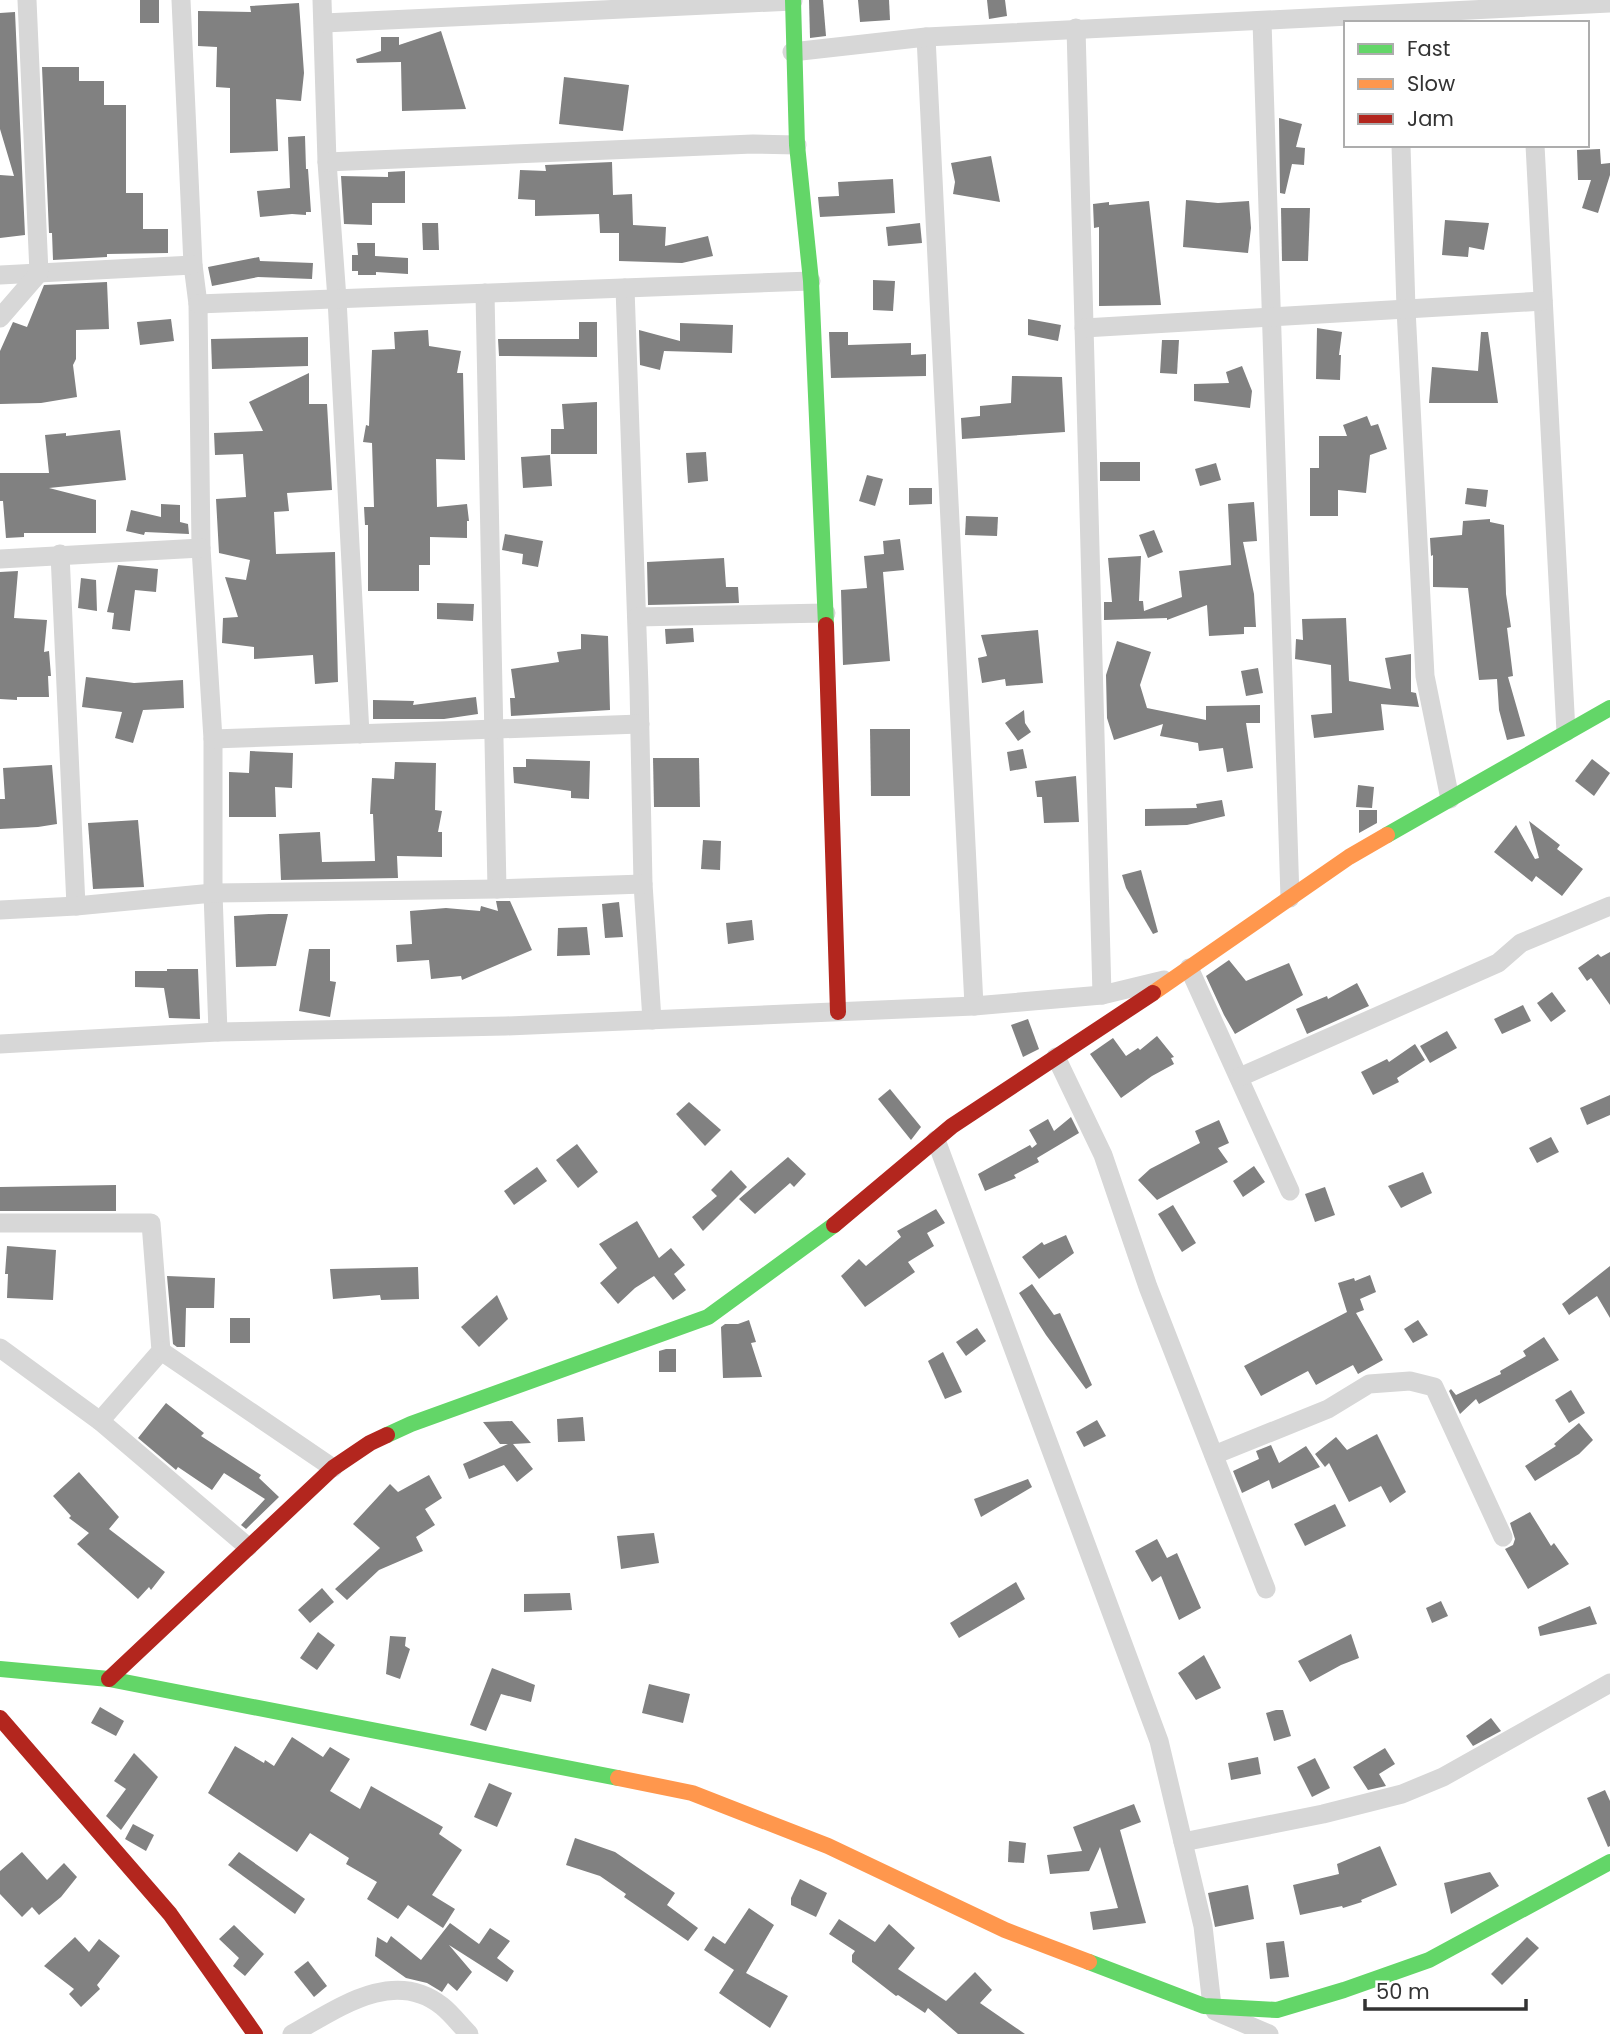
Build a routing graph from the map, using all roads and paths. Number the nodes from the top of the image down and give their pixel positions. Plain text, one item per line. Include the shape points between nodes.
1 (27, 0) edge
2 (181, 0) edge
3 (322, 0) edge
4 (793, 1) edge
5 (1610, 4) edge
6 (1528, 16) edge
7 (1398, 19) edge
8 (1262, 21) junction
9 (324, 23) junction
10 (1076, 28) junction
11 (926, 37) junction
12 (792, 52) junction
13 (797, 145) junction
14 (1401, 147) edge
15 (1535, 147) edge
16 (327, 162) junction
17 (193, 265) junction
18 (39, 273) junction
19 (0, 275) edge
20 (811, 281) junction
21 (625, 288) junction
22 (485, 293) junction
23 (337, 299) junction
24 (1543, 301) junction
25 (198, 304) junction
26 (1406, 309) junction
27 (1272, 317) junction
28 (0, 318) edge
29 (1084, 328) junction
30 (201, 548) junction
31 (60, 554) junction
32 (0, 559) edge
33 (826, 613) junction
34 (637, 617) junction
35 (1610, 708) edge
36 (640, 724) junction
37 (494, 730) junction
38 (1566, 732) junction
39 (360, 734) junction
40 (213, 739) junction
41 (1450, 799) junction
42 (643, 884) junction
43 (497, 889) junction
44 (213, 893) junction
45 (1290, 898) junction
46 (76, 906) junction
47 (1610, 906) edge
48 (0, 910) edge
49 (1182, 973) junction
50 (1102, 995) junction
51 (974, 1006) junction
52 (838, 1013) junction
53 (652, 1020) junction
54 (218, 1032) junction
55 (0, 1044) edge
56 (1056, 1057) junction
57 (1240, 1077) junction
58 (936, 1140) junction
59 (1290, 1191) dead end
60 (0, 1223) edge
61 (0, 1348) edge
62 (160, 1351) junction
63 (100, 1421) junction
64 (1214, 1455) junction
65 (333, 1468) junction
66 (1503, 1537) dead end
67 (248, 1548) junction
68 (1266, 1589) dead end
69 (0, 1669) edge
70 (109, 1679) junction
71 (1610, 1683) edge
72 (0, 1717) edge
73 (1183, 1842) junction
74 (1610, 1862) edge
75 (1208, 2006) junction
76 (255, 2034) edge
77 (292, 2034) edge
78 (469, 2034) edge
79 (1269, 2034) edge

1 - 18 street
2 - 17 street
3 - 9 street
4 - 9 street
4 - 12 street
5 - 6 street
6 - 7 street
7 - 8 street
8 - 10 street
8 - 27 street
9 - 16 street
10 - 11 street
10 - 29 street
11 - 12 street
11 - 51 street
12 - 13 street
13 - 16 street
13 - 20 street
14 - 26 street
15 - 24 street
16 - 23 street
17 - 18 street
17 - 25 street
18 - 19 street
18 - 28 street
20 - 21 street
20 - 33 street
21 - 22 street
21 - 34 street
22 - 23 street
22 - 37 street
23 - 25 street
23 - 39 street
24 - 26 street
24 - 38 street
25 - 30 street
26 - 27 street
26 - 41 street via 1425,676
27 - 29 street
27 - 45 street
29 - 50 street
30 - 31 street
30 - 40 street
31 - 32 street
31 - 46 street
33 - 34 street
33 - 52 street
34 - 36 street
35 - 38 street
36 - 37 street
36 - 42 street
37 - 39 street
37 - 43 street
38 - 41 street
39 - 40 street
40 - 44 street
41 - 45 street via 1349,857
42 - 43 street
42 - 53 street
43 - 44 street
44 - 46 street
44 - 54 street
45 - 49 street
46 - 48 street
47 - 57 street via 1521,943 1498,963
49 - 50 street
49 - 56 street
49 - 57 street
50 - 51 street
51 - 52 street
52 - 53 street
53 - 54 street
54 - 55 street
56 - 58 street
56 - 64 street via 1103,1155 1148,1287
57 - 59 street
58 - 65 street via 817,1239 708,1317 411,1424 370,1443
58 - 73 street via 1159,1741
60 - 62 street via 151,1223
61 - 63 street
62 - 63 street
62 - 65 street
63 - 67 street
64 - 66 street via 1328,1409 1369,1384 1410,1381 1434,1387
64 - 68 street
65 - 67 street
67 - 70 street
69 - 70 street
70 - 75 street via 692,1793 828,1846 1005,1930
71 - 73 street via 1443,1777 1402,1794
72 - 76 street via 170,1913
73 - 75 street via 1203,1926
74 - 75 street via 1429,1960 1277,2010
75 - 79 street
77 - 78 street via 355,1999 394,1989 419,1994 442,2006

